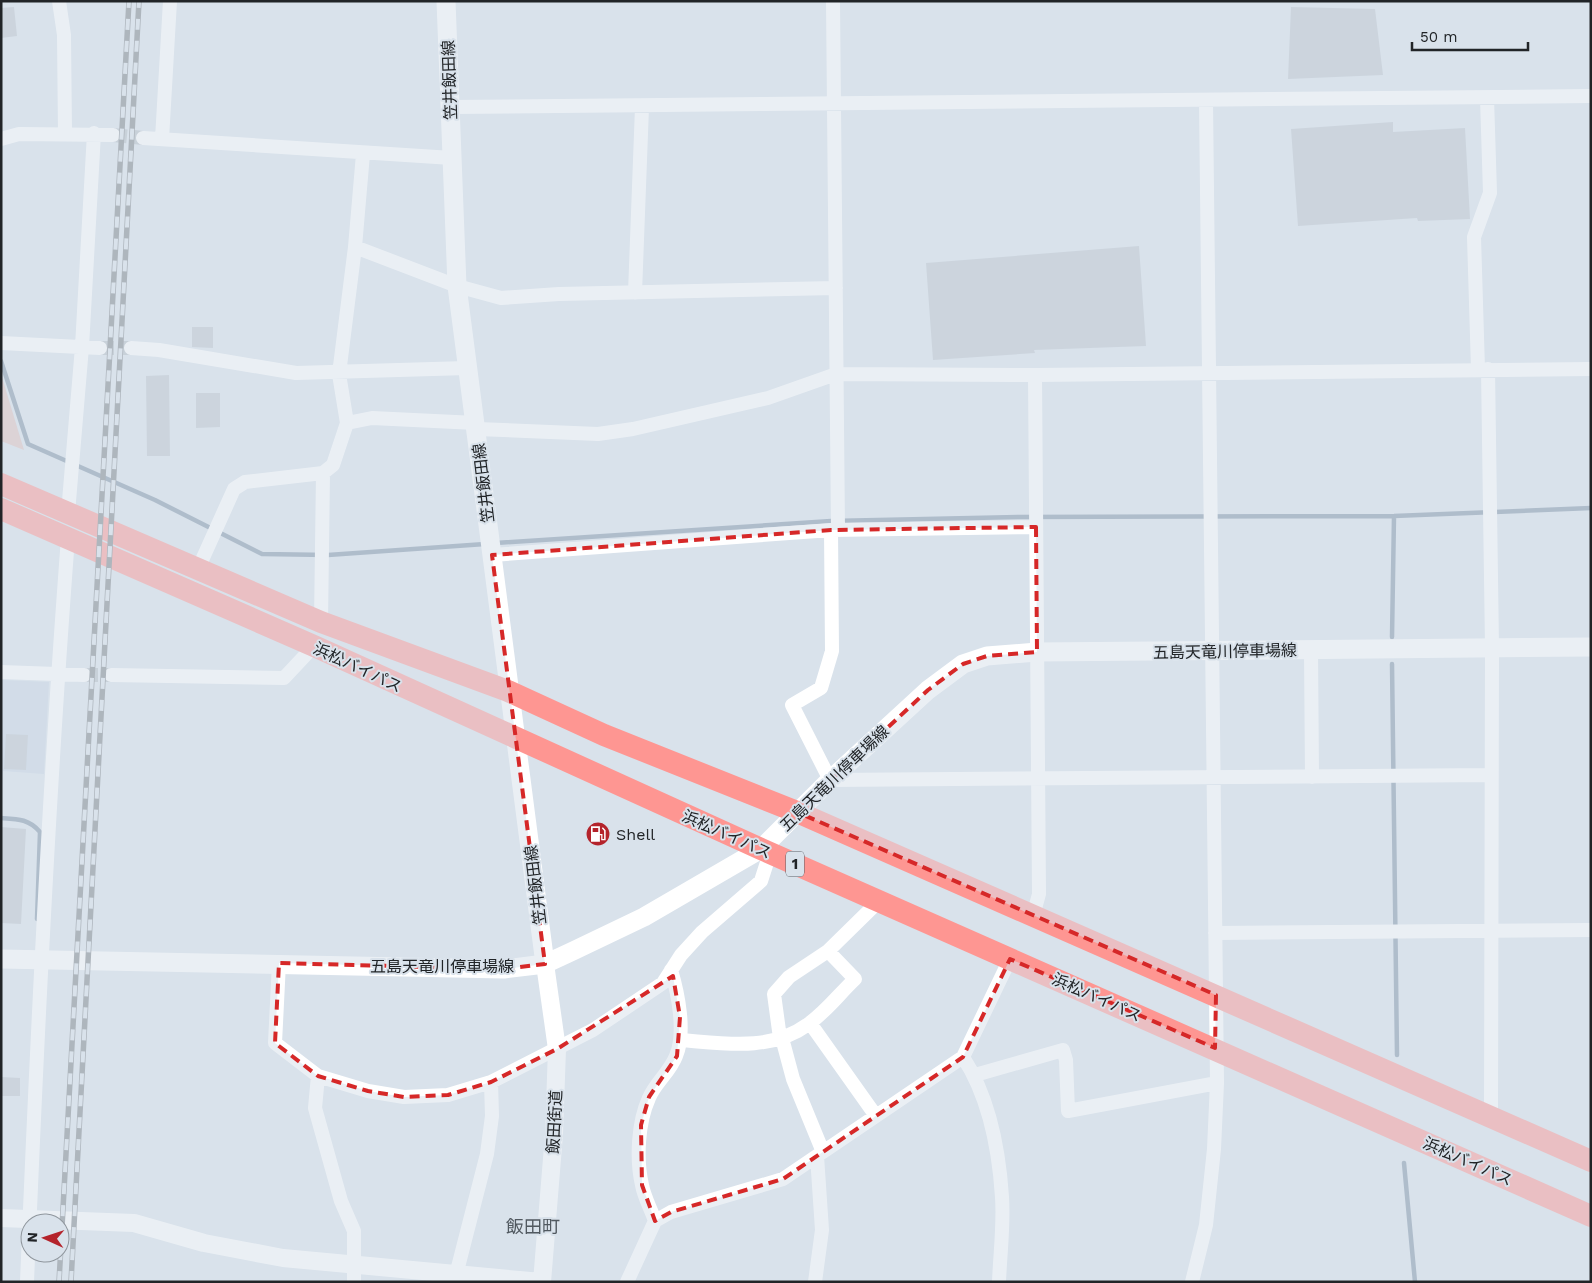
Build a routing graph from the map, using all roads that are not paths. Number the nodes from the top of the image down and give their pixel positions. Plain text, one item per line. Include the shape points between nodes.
1 (59, 1) edge
2 (170, 1) edge
3 (446, 1) edge
4 (833, 1) edge
5 (1591, 96) edge
6 (1487, 98) junction
7 (1206, 101) junction
8 (833, 104) junction
9 (451, 107) junction
10 (642, 107) junction
11 (65, 134) junction
12 (94, 134) junction
13 (113, 135) tunnel mouth
14 (143, 138) tunnel mouth
15 (1, 139) edge
16 (162, 139) junction
17 (363, 154) junction
18 (452, 158) junction
19 (355, 247) junction
20 (457, 286) junction
21 (836, 288) junction
22 (635, 293) junction
23 (2, 343) edge
24 (82, 347) junction
25 (100, 348) tunnel mouth
26 (131, 348) tunnel mouth
27 (467, 368) junction
28 (1483, 369) junction
29 (1591, 369) edge
30 (1208, 373) junction
31 (338, 374) junction
32 (836, 374) junction
33 (1035, 375) junction
34 (347, 423) junction
35 (476, 426) junction
36 (323, 473) junction
37 (1, 484) edge
38 (1, 510) edge
39 (68, 513) junction
40 (1036, 527) junction
41 (834, 530) junction
42 (68, 538) junction
43 (492, 554) junction
44 (198, 569) junction
45 (321, 622) junction
46 (314, 646) junction
47 (1492, 647) junction
48 (1591, 647) edge
49 (1311, 650) junction
50 (1211, 651) junction
51 (1037, 652) junction
52 (1, 672) edge
53 (58, 673) junction
54 (84, 675) tunnel mouth
55 (111, 675) tunnel mouth
56 (508, 691) junction
57 (516, 739) junction
58 (1490, 775) junction
59 (1312, 777) junction
60 (1214, 778) junction
61 (830, 780) junction
62 (1038, 780) junction
63 (798, 812) junction
64 (765, 851) junction
65 (879, 901) junction
66 (1033, 916) junction
67 (1591, 930) edge
68 (1492, 931) junction
69 (1215, 933) junction
70 (828, 951) junction
71 (1, 959) edge
72 (1010, 959) junction
73 (42, 960) junction
74 (279, 963) junction
75 (545, 964) junction
76 (671, 970) junction
77 (1216, 995) junction
78 (810, 1022) junction
79 (781, 1038) junction
80 (680, 1040) junction
81 (1215, 1048) junction
82 (557, 1050) junction
83 (963, 1057) junction
84 (318, 1076) junction
85 (975, 1076) junction
86 (491, 1082) junction
87 (1216, 1083) junction
88 (876, 1116) junction
89 (1491, 1118) junction
90 (820, 1154) junction
91 (1591, 1161) edge
92 (30, 1213) edge
93 (1591, 1216) edge
94 (1, 1218) edge
95 (20, 1219) edge
96 (70, 1221) edge
97 (655, 1221) junction
98 (28, 1263) edge
99 (354, 1274) edge
100 (456, 1275) junction
101 (27, 1282) edge
102 (541, 1282) edge
103 (627, 1282) edge
104 (815, 1282) edge
105 (999, 1282) edge
106 (1192, 1282) edge

1 - 11 street via 64,35
2 - 16 street
3 - 9 main road, 笠井飯田線
4 - 8 street
5 - 6 street
6 - 7 street
6 - 28 street via 1490,193 1474,237
7 - 8 street
7 - 30 street
8 - 10 street
8 - 21 street
9 - 10 street
9 - 18 main road, 笠井飯田線
10 - 22 street
11 - 12 street
11 - 15 street via 19,134
12 - 13 street
12 - 24 street
14 - 16 street
16 - 17 street
17 - 18 street
17 - 19 street
18 - 20 main road, 笠井飯田線
19 - 20 street
19 - 31 street
20 - 22 street via 501,298
20 - 27 main road, 笠井飯田線
21 - 22 street
21 - 32 street
23 - 24 street
24 - 25 street
24 - 39 street
26 - 31 street via 296,373
27 - 31 street
27 - 35 main road, 笠井飯田線
28 - 29 street
28 - 30 street
28 - 47 street
30 - 33 street
30 - 50 street
31 - 34 street
32 - 33 street
32 - 35 street via 768,398 633,429 598,434
32 - 41 street
33 - 40 street
34 - 35 street via 372,418
34 - 36 street via 333,465
35 - 43 main road, 笠井飯田線
36 - 44 street via 245,482 234,490
36 - 45 street
37 - 39 highway, 浜松バイパス
38 - 42 highway, 浜松バイパス / 1
39 - 44 highway, 浜松バイパス
40 - 41 street
40 - 51 street
41 - 43 street
41 - 61 street via 832,651 821,688 792,705
42 - 46 highway, 浜松バイパス / 1
42 - 53 street
43 - 56 main road, 笠井飯田線
44 - 45 highway, 浜松バイパス
45 - 56 highway, 浜松バイパス
46 - 55 street via 284,678
46 - 57 highway, 浜松バイパス / 1
47 - 48 main road, 五島天竜川停車場線
47 - 49 main road, 五島天竜川停車場線
47 - 58 street
49 - 50 main road, 五島天竜川停車場線
49 - 59 street
50 - 51 main road, 五島天竜川停車場線
50 - 60 street
51 - 61 main road, 五島天竜川停車場線 via 987,656 963,664 928,690
51 - 62 street
52 - 53 street
53 - 54 street
53 - 73 street
56 - 57 main road, 笠井飯田線
56 - 63 highway, 浜松バイパス via 604,735
57 - 64 highway, 浜松バイパス / 1
57 - 75 main road, 笠井飯田線
58 - 59 street
58 - 68 street
59 - 60 street
60 - 62 street
60 - 69 street
61 - 62 street
61 - 63 main road, 五島天竜川停車場線
62 - 66 street via 1040,894
63 - 64 main road, 五島天竜川停車場線
63 - 66 highway, 浜松バイパス
64 - 65 highway, 浜松バイパス / 1
64 - 75 main road, 五島天竜川停車場線 via 644,917
64 - 76 street via 761,881 702,932 680,954
65 - 70 street
65 - 72 highway, 浜松バイパス / 1
66 - 77 highway, 浜松バイパス
67 - 68 street
68 - 69 street
68 - 89 street
69 - 77 street
70 - 78 street via 855,979
70 - 79 street via 789,977 774,994
71 - 73 main road, 五島天竜川停車場線
72 - 81 highway, 浜松バイパス / 1
72 - 83 street
73 - 74 main road, 五島天竜川停車場線
73 - 92 street
74 - 75 main road, 五島天竜川停車場線 via 504,969
74 - 84 street via 275,1044
75 - 82 street, 飯田街道
76 - 80 street via 677,991
76 - 82 street via 663,983
77 - 81 street
77 - 89 highway, 浜松バイパス
78 - 79 street
78 - 88 street
79 - 80 street via 765,1043 737,1044
79 - 90 street
80 - 97 street via 677,1056 649,1098 641,1125 639,1156 642,1185
81 - 87 street
81 - 93 highway, 浜松バイパス / 1
82 - 86 street
82 - 102 street, 飯田街道 via 554,1134
83 - 85 street
83 - 88 street
84 - 86 street via 368,1092 404,1097 448,1096
84 - 99 street via 315,1108 341,1201 354,1231
85 - 87 street via 1063,1050 1068,1110
85 - 105 street via 993,1133 1002,1198
86 - 100 street via 492,1116 487,1154
87 - 106 street via 1214,1149 1206,1225
88 - 90 street
89 - 91 highway, 浜松バイパス
90 - 97 street via 783,1179 671,1212
90 - 104 street via 822,1230
94 - 95 street
96 - 99 street via 134,1223 204,1243
97 - 103 street
98 - 101 street
99 - 100 street
100 - 102 street

